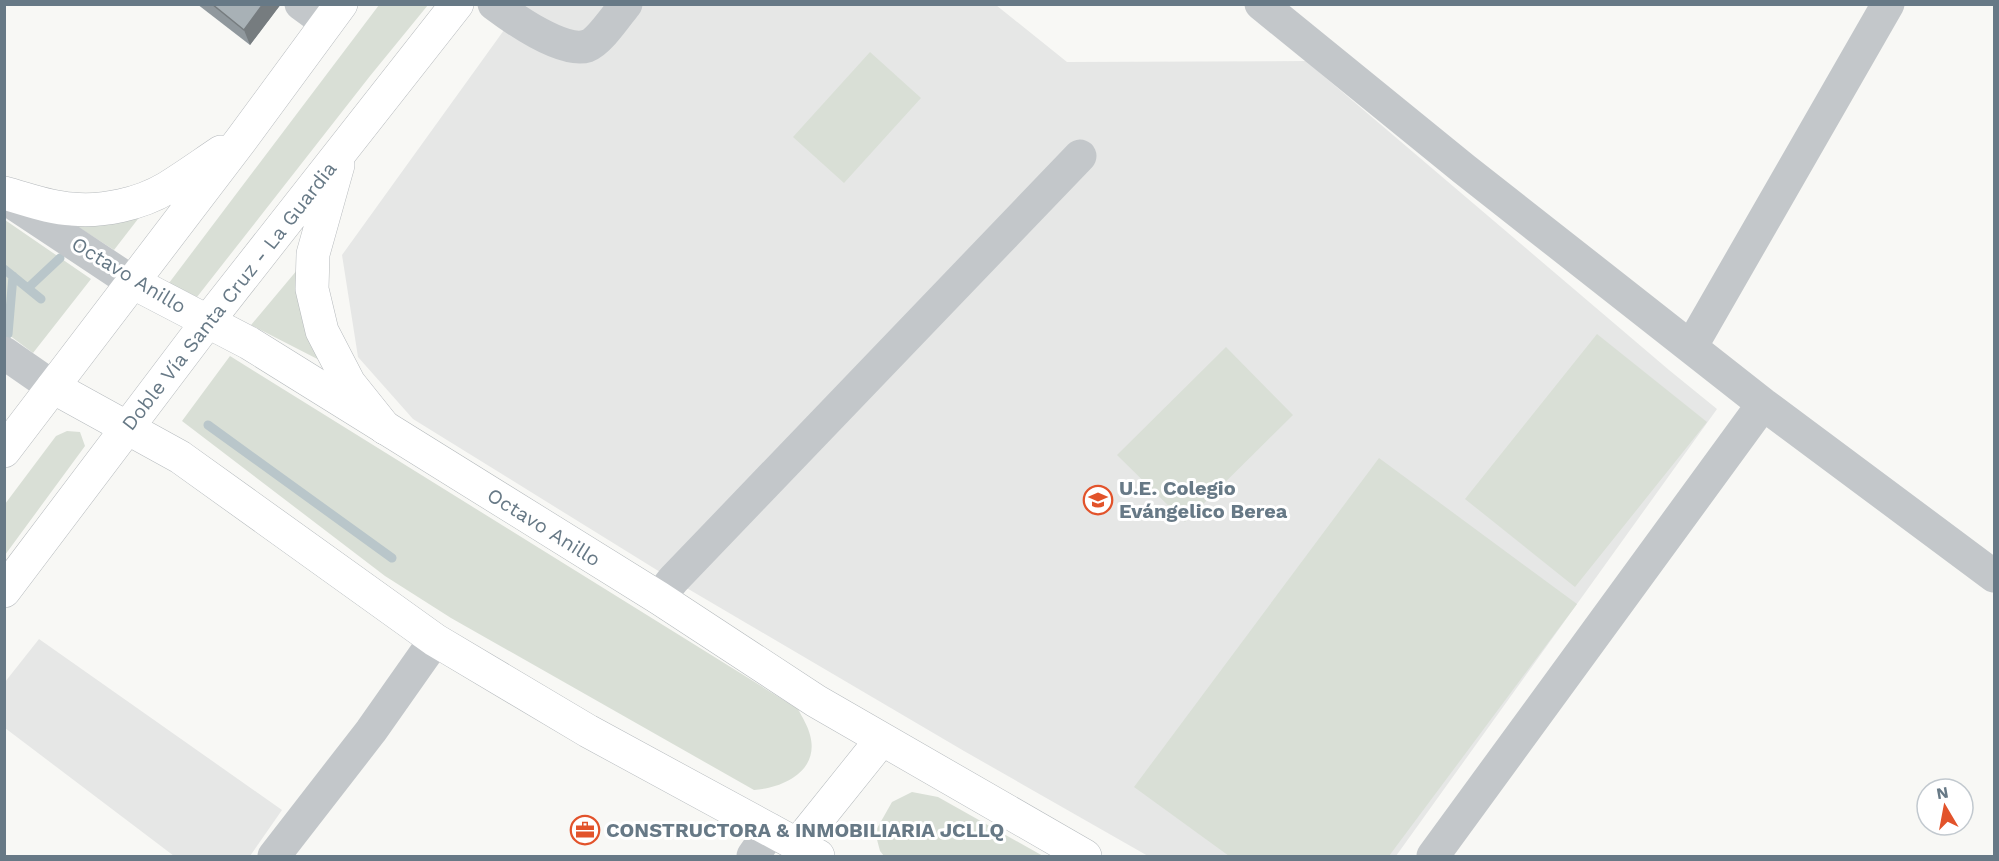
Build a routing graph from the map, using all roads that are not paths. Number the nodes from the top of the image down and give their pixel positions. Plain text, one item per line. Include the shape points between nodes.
1 (457, 4) edge
2 (494, 4) edge
3 (626, 4) edge
4 (1261, 4) edge
5 (1888, 4) edge
6 (323, 11) edge
7 (241, 140) junction
8 (343, 150) junction
9 (1080, 156) dead end
10 (4, 195) edge
11 (132, 282) junction
12 (208, 321) junction
13 (1691, 347) junction
14 (4, 353) edge
15 (53, 387) junction
16 (1763, 404) junction
17 (127, 428) junction
18 (385, 428) junction
19 (8, 442) edge
20 (1995, 576) edge
21 (4, 591) edge
22 (658, 598) junction
23 (435, 640) junction
24 (882, 738) junction
25 (795, 844) edge
26 (274, 856) edge
27 (753, 856) edge
28 (1085, 856) edge
29 (1432, 856) edge

1 - 8 main road, Doble Vía Santa Cruz - La Guardia
2 - 3 street via 566,46 588,46
4 - 13 street
5 - 13 street
6 - 7 main road
7 - 10 main road via 166,189 136,201 73,209
7 - 11 main road
8 - 12 main road, Doble Vía Santa Cruz - La Guardia
8 - 18 main road via 313,254 312,289 322,331 349,383
9 - 22 street
10 - 11 street, Octavo Anillo
11 - 12 main road, Octavo Anillo
11 - 15 main road
12 - 17 main road, Doble Vía Santa Cruz - La Guardia
12 - 18 main road, Octavo Anillo
13 - 16 street
14 - 15 street
15 - 17 main road
15 - 19 main road
16 - 20 street
16 - 29 street
17 - 21 main road, Doble Vía Santa Cruz - La Guardia
17 - 23 main road via 180,458
18 - 22 main road, Octavo Anillo
22 - 24 main road, Octavo Anillo via 816,701
23 - 25 main road via 588,731
23 - 26 street via 371,731
24 - 25 main road
24 - 28 main road, Octavo Anillo
25 - 27 street

